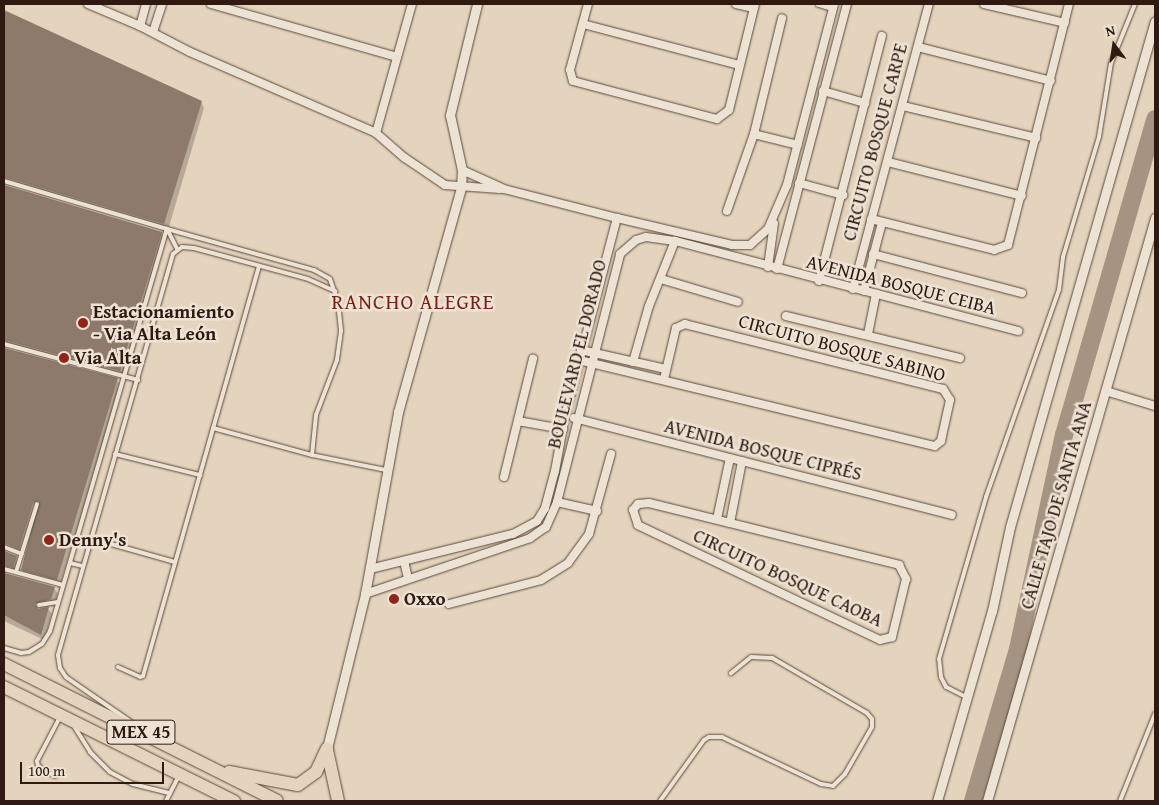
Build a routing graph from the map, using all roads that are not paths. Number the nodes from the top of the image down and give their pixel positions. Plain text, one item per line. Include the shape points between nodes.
1 (88, 4) edge
2 (146, 4) edge
3 (162, 4) edge
4 (211, 4) edge
5 (412, 4) edge
6 (477, 4) edge
7 (588, 4) edge
8 (736, 4) edge
9 (819, 4) edge
10 (847, 4) edge
11 (929, 4) edge
12 (984, 4) edge
13 (1069, 4) edge
14 (1135, 4) edge
15 (754, 6) edge
16 (834, 6) edge
17 (782, 18) dead end
18 (1155, 20) edge
19 (1065, 23) junction
20 (583, 24) junction
21 (140, 26) junction
22 (154, 32) junction
23 (882, 36) dead end
24 (918, 47) junction
25 (397, 57) junction
26 (739, 65) junction
27 (1051, 81) junction
28 (823, 92) junction
29 (865, 103) junction
30 (903, 106) junction
31 (376, 133) junction
32 (754, 134) junction
33 (1036, 138) junction
34 (798, 145) junction
35 (888, 162) junction
36 (462, 170) junction
37 (4, 181) edge
38 (799, 183) junction
39 (461, 188) junction
40 (504, 189) junction
41 (843, 195) junction
42 (1022, 196) junction
43 (728, 211) dead end
44 (617, 218) junction
45 (774, 218) junction
46 (1155, 218) edge
47 (871, 219) junction
48 (882, 223) junction
49 (167, 229) junction
50 (675, 241) junction
51 (1152, 244) edge
52 (177, 249) junction
53 (874, 254) junction
54 (258, 266) junction
55 (768, 266) junction
56 (777, 269) junction
57 (661, 279) junction
58 (819, 280) junction
59 (853, 289) junction
60 (335, 291) junction
61 (864, 291) junction
62 (1022, 293) dead end
63 (876, 294) junction
64 (738, 302) dead end
65 (144, 309) junction
66 (157, 312) junction
67 (786, 316) dead end
68 (1018, 331) dead end
69 (868, 334) junction
70 (4, 344) edge
71 (581, 350) junction
72 (594, 352) junction
73 (960, 358) dead end
74 (533, 359) dead end
75 (579, 360) junction
76 (592, 362) junction
77 (634, 362) junction
78 (666, 370) junction
79 (125, 377) junction
80 (664, 379) junction
81 (138, 380) junction
82 (1106, 390) junction
83 (1155, 406) edge
84 (565, 416) junction
85 (577, 418) junction
86 (518, 421) junction
87 (213, 428) junction
88 (562, 429) junction
89 (115, 454) junction
90 (611, 454) dead end
91 (312, 455) junction
92 (730, 458) junction
93 (742, 461) junction
94 (386, 470) junction
95 (96, 472) junction
96 (108, 476) junction
97 (200, 476) junction
98 (504, 477) dead end
99 (557, 502) junction
100 (37, 504) dead end
101 (597, 511) junction
102 (952, 515) dead end
103 (717, 519) junction
104 (730, 522) junction
105 (90, 538) junction
106 (463, 545) junction
107 (4, 548) edge
108 (22, 554) junction
109 (467, 558) junction
110 (404, 561) junction
111 (175, 562) junction
112 (70, 563) junction
113 (82, 566) junction
114 (4, 569) edge
115 (370, 569) junction
116 (16, 572) junction
117 (408, 579) junction
118 (63, 585) junction
119 (365, 594) junction
120 (58, 602) junction
121 (449, 604) dead end
122 (39, 605) dead end
123 (4, 648) edge
124 (4, 664) edge
125 (118, 667) dead end
126 (731, 673) dead end
127 (4, 687) edge
128 (966, 697) junction
129 (1155, 714) edge
130 (66, 718) junction
131 (147, 735) junction
132 (327, 748) junction
133 (218, 771) junction
134 (180, 774) junction
135 (54, 776) dead end
136 (170, 794) junction
137 (166, 801) edge
138 (234, 801) edge
139 (277, 801) edge
140 (338, 801) edge
141 (660, 801) edge
142 (937, 801) edge
143 (987, 801) edge
144 (1120, 801) edge

1 - 21 street
2 - 21 street
3 - 22 street
4 - 25 street
5 - 25 street
6 - 36 street via 450,115
7 - 20 street
8 - 15 street
9 - 16 street
10 - 28 street
11 - 24 street, CIRCUITO BOSQUE CARPE
12 - 19 street
13 - 19 street
14 - 128 lane via 1111,63 1099,137 1063,257 1059,290 986,497 939,659 946,687
15 - 26 street
16 - 34 street
17 - 32 street
18 - 128 street via 1010,527 992,611
19 - 27 street
20 - 26 street
20 - 26 street via 570,70 573,80 581,85 717,119 729,110
21 - 22 street
22 - 31 street
23 - 29 street
24 - 27 street
24 - 30 street, CIRCUITO BOSQUE CARPE
25 - 31 street
27 - 33 street
28 - 29 street
28 - 38 street
29 - 41 street
30 - 33 street
30 - 35 street, CIRCUITO BOSQUE CARPE
31 - 39 street via 431,177
32 - 34 street
32 - 43 street
33 - 42 street
34 - 45 street
35 - 42 street
35 - 47 street, CIRCUITO BOSQUE CARPE
36 - 39 street
36 - 40 street
37 - 49 lane
38 - 41 street
38 - 56 street
39 - 40 street
39 - 94 street via 412,357
40 - 44 street
41 - 58 street
42 - 48 street via 1010,241 1000,250
44 - 45 street via 742,246 762,236
44 - 71 street, BOULEVARD EL DORADO
45 - 55 street
46 - 51 street, CALLE TAJO DE SANTA ANA
47 - 48 street
47 - 59 street, CIRCUITO BOSQUE CARPE
48 - 53 street, CIRCUITO BOSQUE CARPE
49 - 52 lane
49 - 60 lane via 321,273 330,279
49 - 65 lane
50 - 55 street, BOULEVARD EL DORADO
50 - 57 street
50 - 72 street, BOULEVARD EL DORADO via 646,237 622,249
51 - 82 street, CALLE TAJO DE SANTA ANA
52 - 54 lane via 194,248
52 - 66 lane
53 - 61 street, CIRCUITO BOSQUE CARPE
53 - 62 street
54 - 60 lane
54 - 87 lane
55 - 56 street, BOULEVARD EL DORADO
56 - 58 street, AVENIDA BOSQUE CEIBA
57 - 64 street
57 - 77 street via 649,306
58 - 59 street, AVENIDA BOSQUE CEIBA
59 - 61 street, AVENIDA BOSQUE CEIBA
60 - 91 lane via 341,331 339,347 316,415
61 - 63 street, AVENIDA BOSQUE CEIBA
63 - 68 street, AVENIDA BOSQUE CEIBA
63 - 69 street
65 - 66 lane
65 - 79 lane
66 - 81 lane
67 - 69 street
69 - 73 street
70 - 79 lane
71 - 72 street
71 - 75 street, BOULEVARD EL DORADO
72 - 76 street, BOULEVARD EL DORADO
72 - 77 street
74 - 86 street
75 - 76 street, CIRCUITO BOSQUE SABINO
75 - 84 street, BOULEVARD EL DORADO
76 - 80 street, CIRCUITO BOSQUE SABINO
76 - 85 street, BOULEVARD EL DORADO
77 - 78 street
78 - 80 street, CIRCUITO BOSQUE SABINO
78 - 80 street, CIRCUITO BOSQUE SABINO via 676,328 685,324 943,389 950,400 941,441 935,446
79 - 81 lane
79 - 95 lane
81 - 89 lane
82 - 83 street
82 - 143 street, CALLE TAJO DE SANTA ANA
84 - 85 street, AVENIDA BOSQUE CIPRÉS
84 - 88 street, BOULEVARD EL DORADO
85 - 92 street, AVENIDA BOSQUE CIPRÉS
85 - 99 street, BOULEVARD EL DORADO
86 - 88 street
86 - 98 street
87 - 91 lane
87 - 97 lane
88 - 106 street, BOULEVARD EL DORADO via 545,508 537,521 513,534
89 - 96 lane
89 - 97 lane
90 - 101 street
91 - 94 lane
92 - 93 street, AVENIDA BOSQUE CIPRÉS
92 - 103 street
93 - 102 street, AVENIDA BOSQUE CIPRÉS
93 - 104 street
94 - 115 street
95 - 96 lane
95 - 112 lane
96 - 105 lane
97 - 111 lane
99 - 101 street
99 - 109 street, BOULEVARD EL DORADO via 550,520 539,534
100 - 108 lane
101 - 121 street via 585,543 568,563 551,576
103 - 104 street, CIRCUITO BOSQUE CAOBA
103 - 104 street, CIRCUITO BOSQUE CAOBA via 649,504 638,504 633,510 638,525 880,640 892,637 906,579 899,565
105 - 111 lane
105 - 113 lane
106 - 109 street
106 - 110 street, BOULEVARD EL DORADO
107 - 108 lane
108 - 116 lane
109 - 117 street, BOULEVARD EL DORADO
110 - 115 street, BOULEVARD EL DORADO
110 - 117 street
111 - 125 lane via 143,676
112 - 113 lane
112 - 118 lane
113 - 131 lane via 58,649 60,668 72,682
114 - 116 lane
115 - 119 street
116 - 118 lane
117 - 119 street, BOULEVARD EL DORADO
118 - 120 lane
119 - 132 street
120 - 122 lane
120 - 123 lane via 42,644 21,653
124 - 131 highway, MEX 45
126 - 141 lane via 751,657 772,658 867,713 872,719 872,726 845,774 833,786 822,784 722,737 709,737
127 - 130 highway, MEX 45
128 - 142 street
129 - 144 lane
130 - 134 highway, MEX 45
130 - 135 lane via 36,761 40,768
130 - 136 lane via 90,752 110,772 133,784
131 - 133 highway, MEX 45
132 - 133 highway via 316,772 298,785
132 - 140 highway
133 - 139 highway, MEX 45
134 - 136 lane
134 - 138 highway, MEX 45 via 213,794
136 - 137 lane

